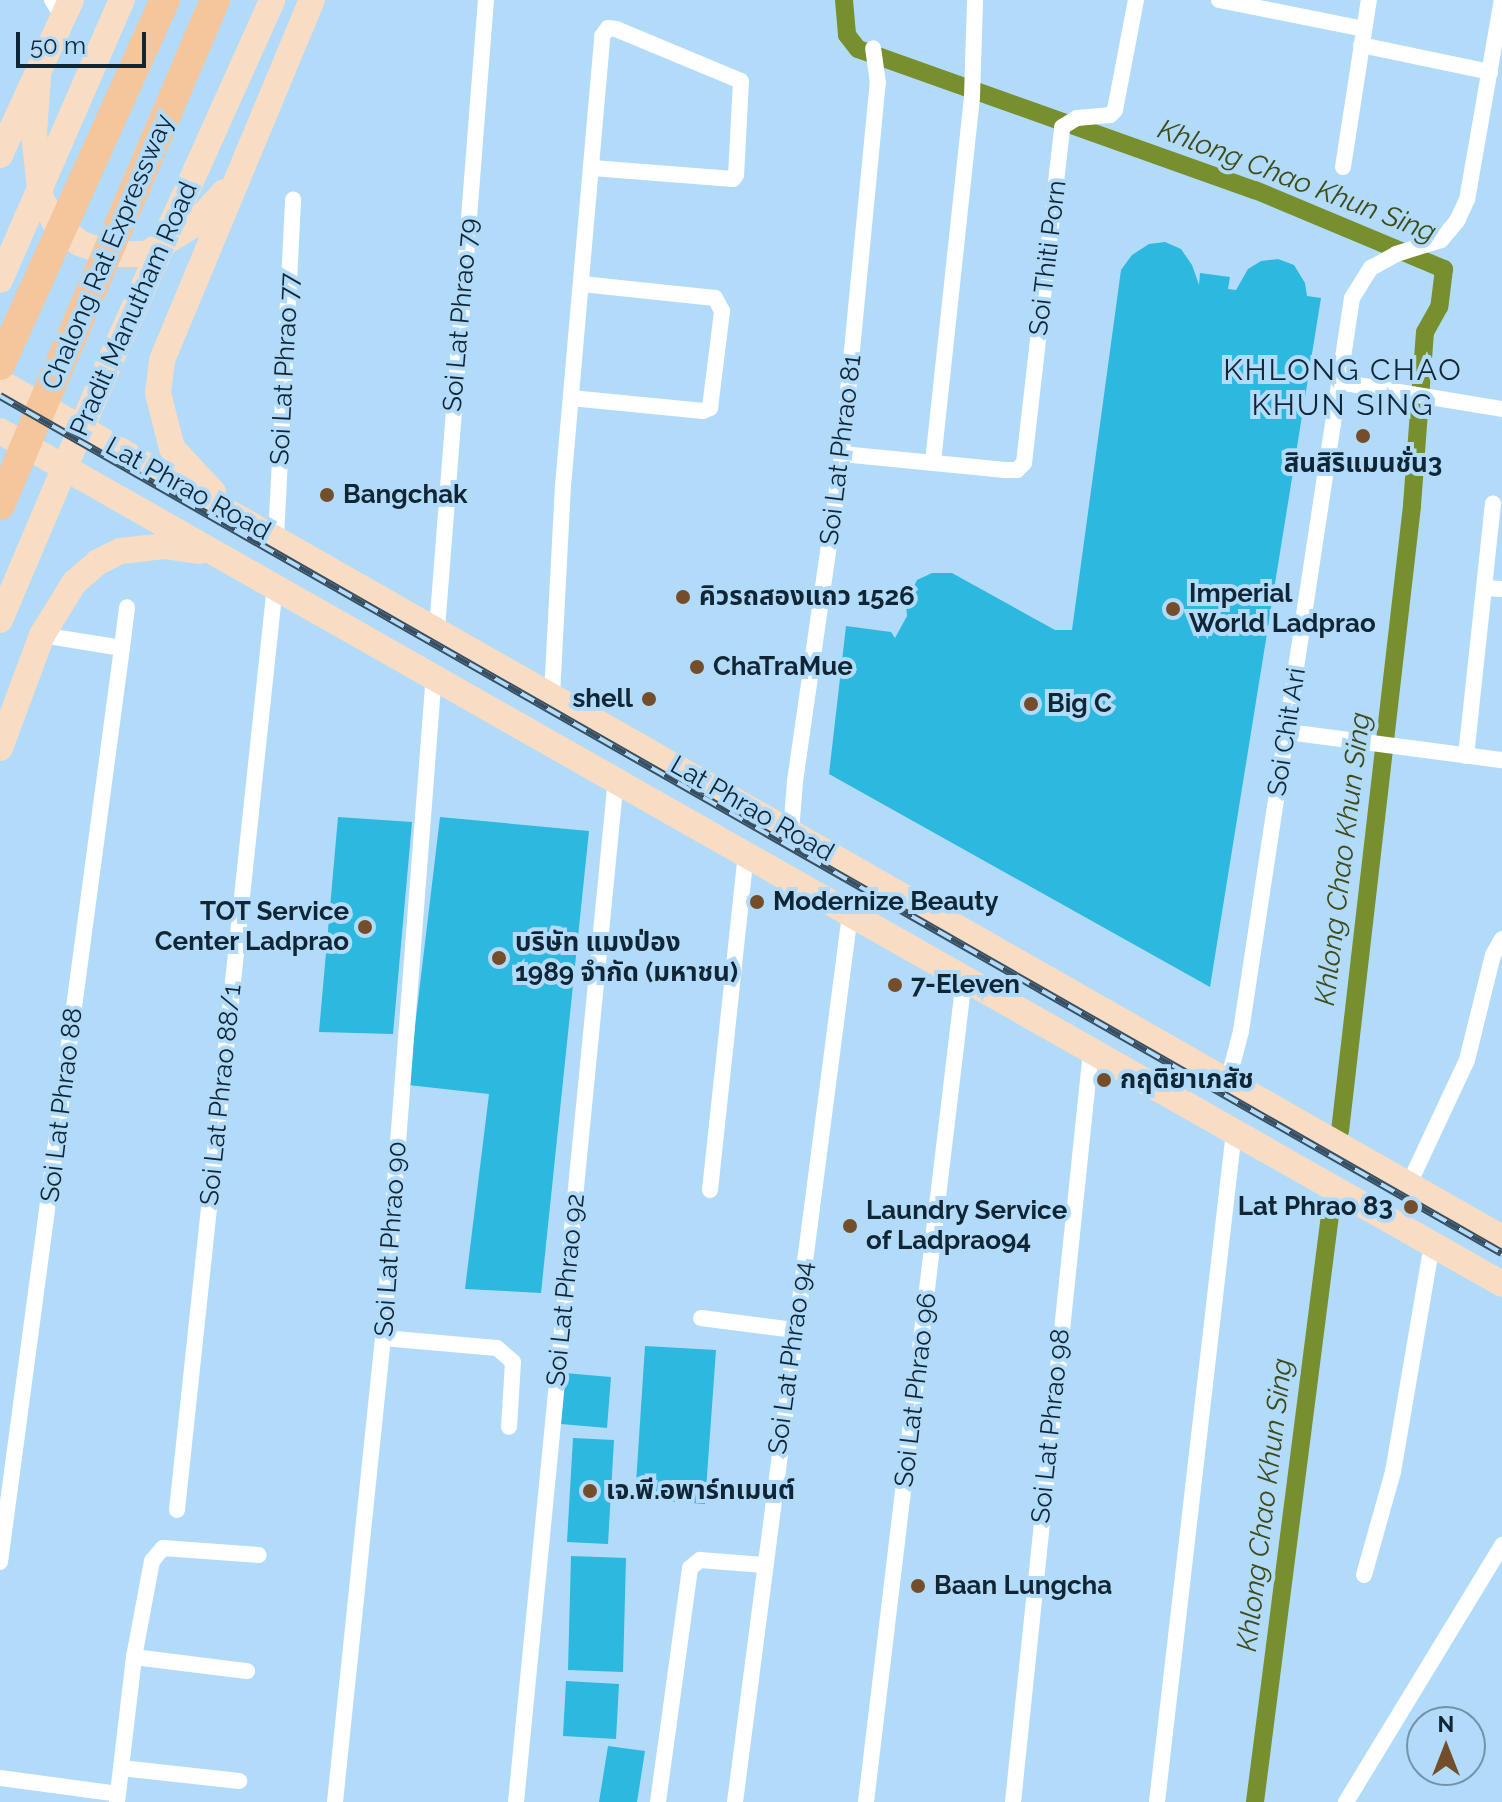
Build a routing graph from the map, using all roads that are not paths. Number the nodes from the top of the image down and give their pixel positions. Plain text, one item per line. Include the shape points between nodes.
1 (122, 0) edge
2 (165, 0) edge
3 (215, 0) edge
4 (272, 0) edge
5 (312, 0) edge
6 (486, 0) edge
7 (975, 0) edge
8 (1136, 0) edge
9 (1219, 0) edge
10 (1369, 0) edge
11 (1502, 0) edge
12 (62, 6) edge
13 (1362, 37) junction
14 (873, 48) dead end
15 (38, 76) junction
16 (1493, 80) edge
17 (0, 155) edge
18 (1343, 167) dead end
19 (592, 168) junction
20 (238, 178) junction
21 (293, 199) dead end
22 (0, 280) edge
23 (582, 284) junction
24 (4, 379) edge
25 (1339, 382) junction
26 (571, 398) junction
27 (1502, 409) edge
28 (0, 414) edge
29 (66, 420) junction
30 (0, 431) edge
31 (842, 454) junction
32 (45, 456) junction
33 (933, 462) junction
34 (1493, 503) dead end
35 (0, 505) edge
36 (249, 524) junction
37 (276, 538) junction
38 (219, 555) junction
39 (275, 586) junction
40 (1494, 588) edge
41 (127, 607) dead end
42 (0, 620) edge
43 (437, 629) junction
44 (42, 635) junction
45 (122, 648) junction
46 (434, 674) junction
47 (552, 695) junction
48 (1288, 732) junction
49 (0, 748) edge
50 (1466, 756) junction
51 (1502, 760) edge
52 (616, 779) junction
53 (791, 832) junction
54 (746, 854) junction
55 (850, 914) junction
56 (1502, 939) edge
57 (964, 979) junction
58 (1091, 1051) junction
59 (1228, 1081) junction
60 (1234, 1131) junction
61 (1409, 1184) junction
62 (710, 1190) dead end
63 (1502, 1238) edge
64 (1432, 1244) junction
65 (1502, 1284) edge
66 (701, 1318) dead end
67 (795, 1330) junction
68 (383, 1338) junction
69 (509, 1427) dead end
70 (177, 1510) dead end
71 (1502, 1545) edge
72 (259, 1555) dead end
73 (0, 1562) edge
74 (764, 1565) junction
75 (1364, 1575) dead end
76 (134, 1657) junction
77 (247, 1671) dead end
78 (121, 1768) junction
79 (0, 1778) edge
80 (239, 1781) dead end
81 (118, 1798) edge
82 (335, 1802) edge
83 (516, 1802) edge
84 (658, 1802) edge
85 (735, 1802) edge
86 (866, 1802) edge
87 (1013, 1802) edge
88 (1157, 1802) edge
89 (1346, 1802) edge

1 - 22 main road
2 - 24 highway, Chalong Rat Expressway
3 - 35 highway, Chalong Rat Expressway
4 - 42 main road, Pradit Manutham Road
5 - 20 main road
6 - 43 street, Soi Lat Phrao 79
7 - 33 street via 973,89
8 - 33 street, Soi Thiti Porn via 1115,110 1070,122 1024,463 1017,470 1005,470
9 - 13 street
10 - 13 street
11 - 16 street, Soi Chit Ari
12 - 15 main road
13 - 16 street
13 - 18 street
14 - 31 street, Soi Lat Phrao 81 via 871,164
15 - 17 main road
15 - 20 main road via 34,133 41,199 54,221 79,243 111,254 146,254 195,224
16 - 25 street, Soi Chit Ari via 1467,200 1452,231 1371,268 1357,285
19 - 19 street via 733,179 742,91 738,77 608,28 602,36
19 - 23 street
20 - 36 main road via 162,360 158,393 172,448
21 - 37 street, Soi Lat Phrao 77
23 - 26 street
23 - 26 street via 715,298 722,311 710,408
24 - 28 main road
24 - 29 main road, Lat Phrao Road
25 - 27 street
25 - 48 street, Soi Chit Ari
26 - 47 street
29 - 32 main road
29 - 36 main road, Lat Phrao Road
30 - 32 main road, Lat Phrao Road
31 - 33 street, Soi Thiti Porn
31 - 53 street, Soi Lat Phrao 81
32 - 38 main road, Lat Phrao Road
34 - 40 street
36 - 37 main road, Lat Phrao Road
37 - 43 main road, Lat Phrao Road
38 - 39 main road, Lat Phrao Road
38 - 44 main road via 164,546 121,551 74,583
39 - 46 main road, Lat Phrao Road
39 - 70 street, Soi Lat Phrao 88/1
40 - 50 street
41 - 45 street, Soi Lat Phrao 88
43 - 47 main road, Lat Phrao Road
44 - 45 street
44 - 49 main road
45 - 73 street, Soi Lat Phrao 88
46 - 52 main road, Lat Phrao Road
46 - 68 street, Soi Lat Phrao 90
47 - 53 main road, Lat Phrao Road
48 - 50 street
48 - 59 street, Soi Chit Ari via 1241,1031
50 - 51 street
52 - 54 main road, Lat Phrao Road
52 - 83 street, Soi Lat Phrao 92
53 - 59 main road, Lat Phrao Road
54 - 55 main road, Lat Phrao Road
54 - 62 street
55 - 57 main road, Lat Phrao Road
55 - 67 street, Soi Lat Phrao 94
56 - 61 street via 1493,955 1467,1060
57 - 58 main road, Lat Phrao Road
57 - 86 street, Soi Lat Phrao 96
58 - 60 main road, Lat Phrao Road
58 - 87 street, Soi Lat Phrao 98
59 - 61 main road, Lat Phrao Road
60 - 64 main road, Lat Phrao Road
60 - 88 street
61 - 63 main road, Lat Phrao Road
64 - 65 main road, Lat Phrao Road
64 - 75 street via 1393,1472
66 - 67 street
67 - 74 street, Soi Lat Phrao 94
68 - 69 street via 497,1348 513,1362
68 - 82 street, Soi Lat Phrao 90
71 - 89 street
72 - 76 street via 163,1548 152,1561
74 - 84 street via 700,1560 690,1568
74 - 85 street, Soi Lat Phrao 94
76 - 77 street
76 - 78 street
78 - 80 street
78 - 81 street
79 - 81 street

